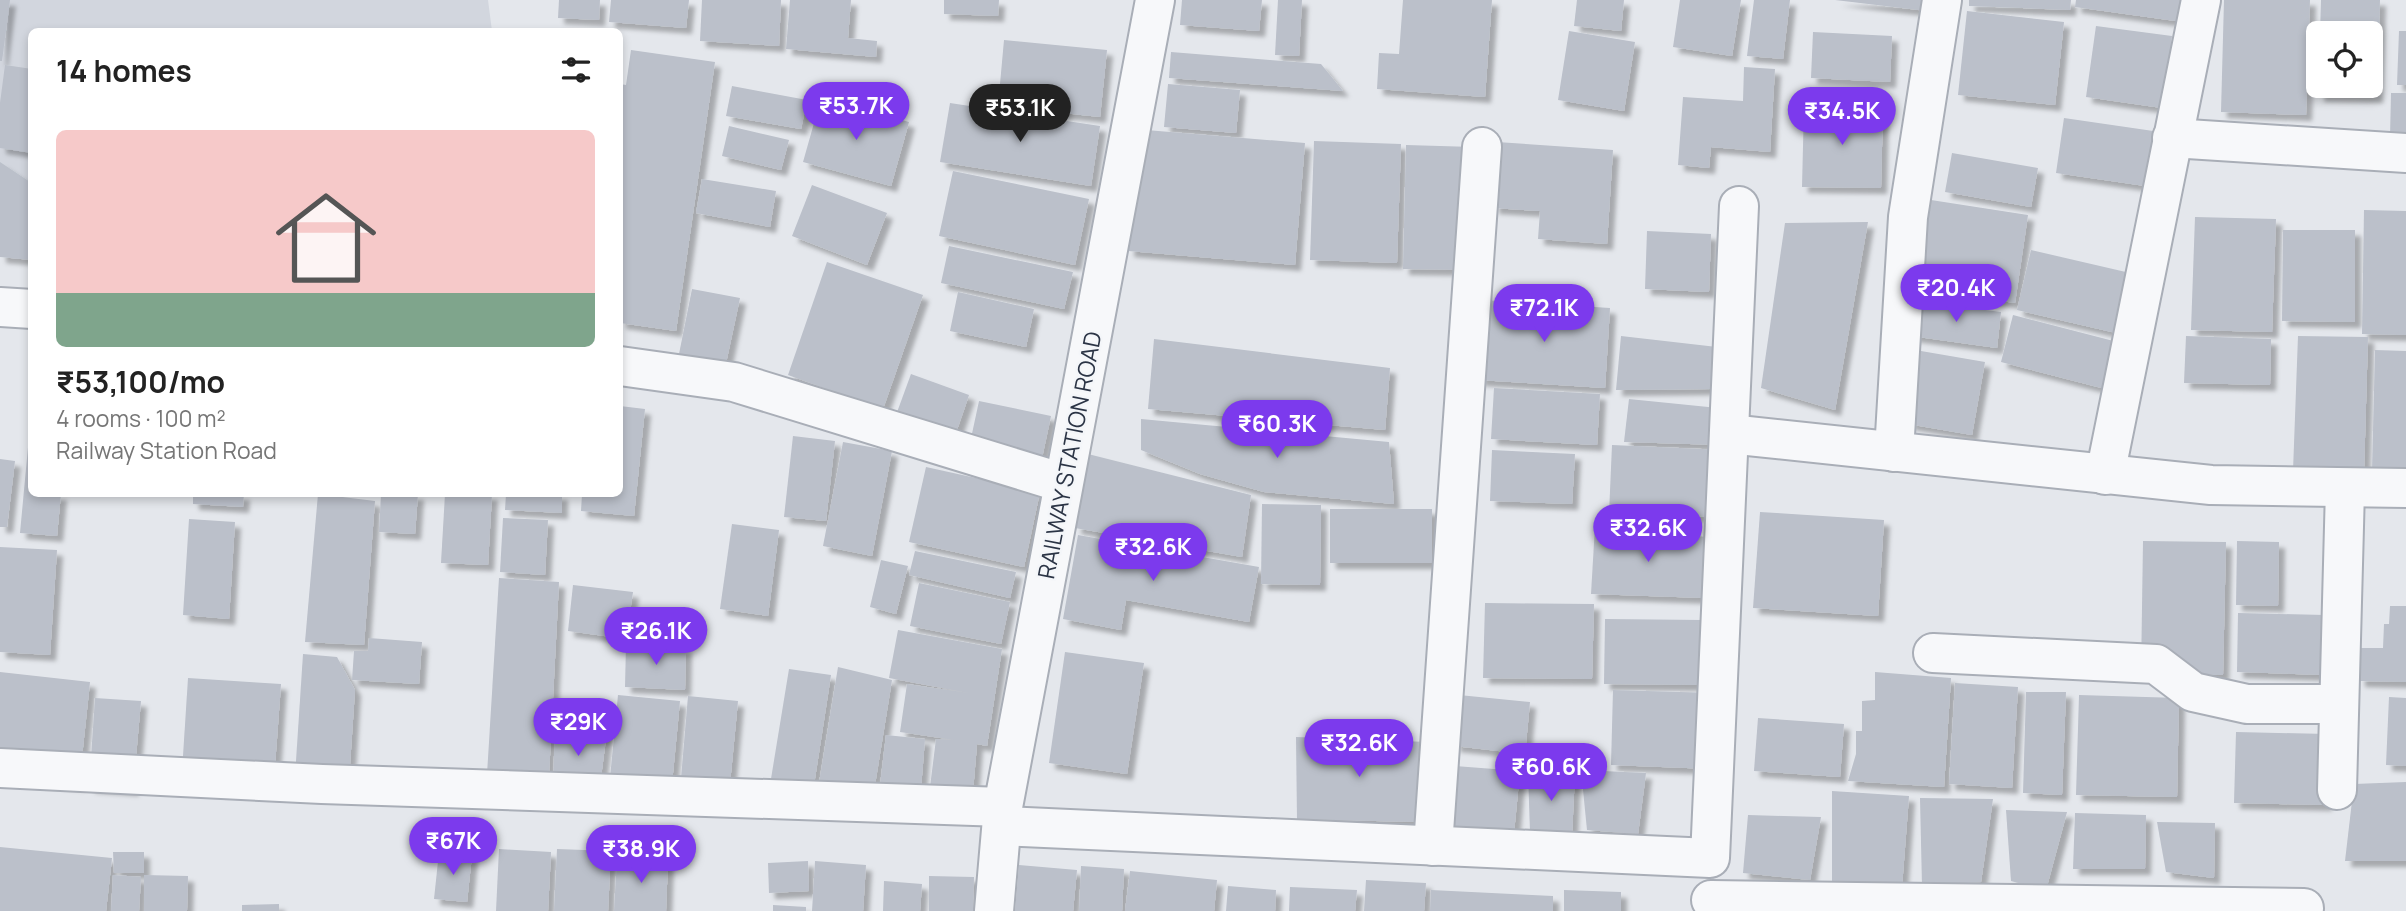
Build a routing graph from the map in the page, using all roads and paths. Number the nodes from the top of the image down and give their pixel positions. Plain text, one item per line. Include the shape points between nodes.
1 (1155, 0) edge
2 (1942, 0) edge
3 (2201, 0) edge
4 (2172, 138) junction
5 (1482, 147) dead end
6 (2406, 153) edge
7 (1739, 206) dead end
8 (0, 307) edge
9 (28, 309) edge
10 (623, 366) edge
11 (1729, 434) junction
12 (1895, 452) junction
13 (2105, 475) junction
14 (1063, 483) junction
15 (2406, 488) edge
16 (2345, 489) junction
17 (1933, 653) dead end
18 (2338, 704) junction
19 (0, 768) edge
20 (2337, 790) dead end
21 (1002, 816) junction
22 (1433, 846) junction
23 (1710, 858) junction
24 (1711, 906) edge
25 (2304, 908) dead end
26 (994, 911) edge

1 - 14 street, RAILWAY STATION ROAD
2 - 12 street via 1908,217
3 - 4 street
4 - 6 street
4 - 13 street
5 - 22 street
7 - 11 street
8 - 9 street
10 - 14 street via 734,382
11 - 12 street
11 - 23 street
12 - 13 street
13 - 16 street via 2211,485
14 - 21 street, RAILWAY STATION ROAD
15 - 16 street
16 - 18 street
17 - 18 street via 2156,664 2193,692 2246,704
18 - 20 street
19 - 21 street
21 - 22 street
21 - 26 street, RAILWAY STATION ROAD
22 - 23 street
23 - 24 street
24 - 25 street

